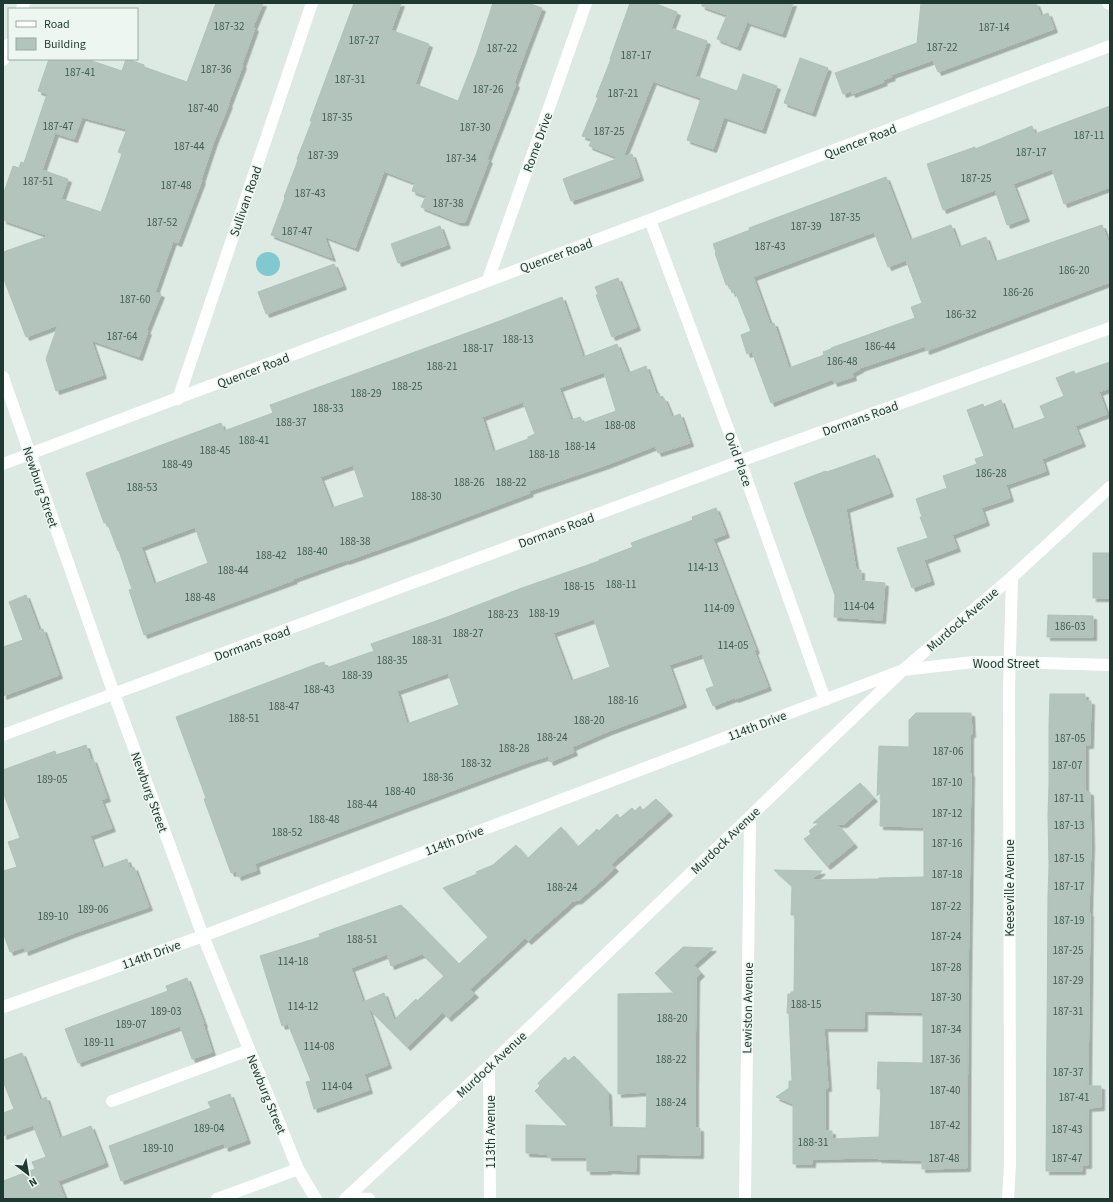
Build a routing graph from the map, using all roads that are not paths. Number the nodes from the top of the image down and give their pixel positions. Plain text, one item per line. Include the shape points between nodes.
1 (312, 3) edge
2 (586, 3) edge
3 (1110, 46) edge
4 (8, 47) edge
5 (3, 60) edge
6 (650, 220) junction
7 (488, 280) junction
8 (1110, 328) edge
9 (3, 376) edge
10 (178, 399) junction
11 (29, 455) junction
12 (740, 461) junction
13 (3, 464) edge
14 (1110, 487) edge
15 (1012, 576) junction
16 (1009, 662) junction
17 (1110, 665) edge
18 (903, 670) junction
19 (114, 694) junction
20 (825, 700) junction
21 (3, 735) edge
22 (750, 817) junction
23 (203, 936) junction
24 (3, 1007) edge
25 (249, 1050) junction
26 (490, 1066) junction
27 (112, 1101) dead end
28 (298, 1169) junction
29 (346, 1198) edge
30 (217, 1199) edge
31 (316, 1199) edge
32 (369, 1199) edge
33 (490, 1199) edge
34 (745, 1199) edge
35 (1008, 1199) edge

1 - 10 street, Sullivan Road
2 - 7 street, Rome Drive
3 - 6 street, Quencer Road
4 - 5 street
6 - 7 street, Quencer Road
6 - 12 street, Ovid Place
7 - 10 street, Quencer Road
8 - 12 street, Dormans Road
9 - 11 street, Newburg Street
10 - 11 street, Quencer Road
11 - 13 street, Quencer Road
11 - 19 street, Newburg Street
12 - 19 street, Dormans Road
12 - 20 street, Ovid Place
14 - 15 street, Murdock Avenue
15 - 16 street, Keeseville Avenue
15 - 18 street, Murdock Avenue
16 - 17 street, Wood Street
16 - 18 street, Wood Street via 973,662
16 - 35 street, Keeseville Avenue
18 - 20 street, 114th Drive
18 - 22 street, Murdock Avenue
19 - 21 street, Dormans Road
19 - 23 street, Newburg Street
20 - 23 street, 114th Drive
22 - 26 street, Murdock Avenue
22 - 34 street, Lewiston Avenue
23 - 24 street, 114th Drive
23 - 25 street, Newburg Street
25 - 27 street
25 - 28 street, Newburg Street
26 - 29 street, Murdock Avenue
26 - 33 street, 113th Avenue
28 - 30 street
28 - 31 street, Newburg Street
29 - 32 street

